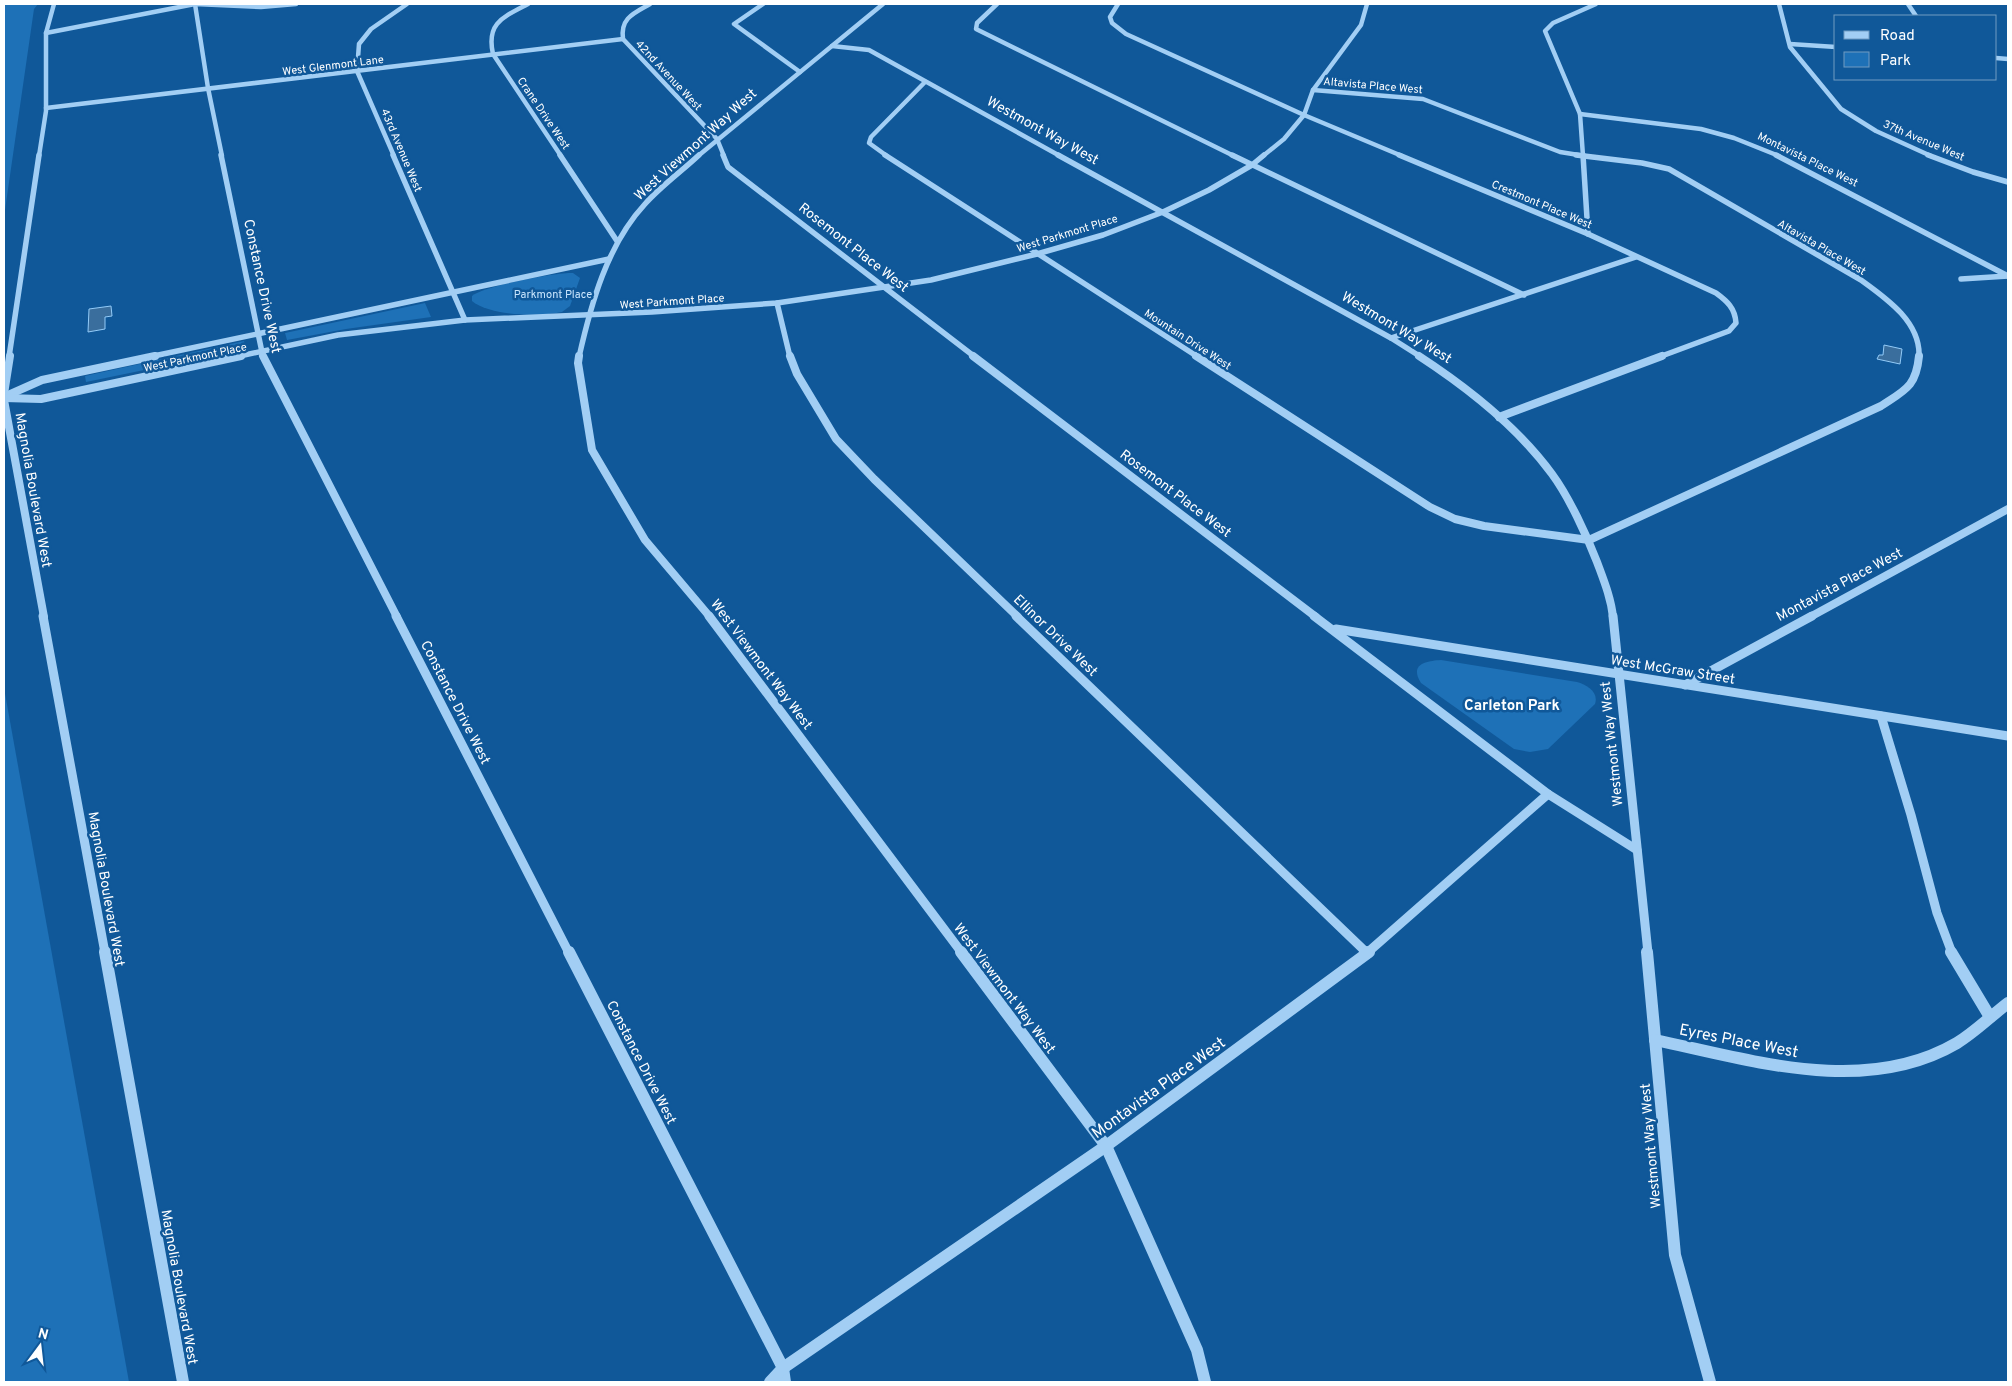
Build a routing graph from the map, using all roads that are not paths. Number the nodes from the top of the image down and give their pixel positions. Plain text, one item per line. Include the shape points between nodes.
1 (54, 4) edge
2 (195, 4) edge
3 (296, 4) edge
4 (407, 4) edge
5 (528, 4) edge
6 (650, 4) edge
7 (763, 4) edge
8 (883, 4) edge
9 (997, 4) edge
10 (1118, 4) edge
11 (1367, 4) edge
12 (1596, 4) edge
13 (1779, 4) edge
14 (1908, 4) edge
15 (1915, 15) edge
16 (46, 33) junction
17 (622, 39) junction
18 (1790, 44) junction
19 (832, 46) junction
20 (1834, 47) edge
21 (493, 54) junction
22 (357, 71) junction
23 (800, 72) junction
24 (925, 82) junction
25 (208, 88) junction
26 (1313, 90) junction
27 (46, 108) junction
28 (1580, 114) junction
29 (1304, 115) junction
30 (717, 139) junction
31 (1583, 157) junction
32 (1252, 165) junction
33 (2008, 182) edge
34 (1162, 212) junction
35 (1588, 234) junction
36 (617, 241) junction
37 (1037, 254) junction
38 (1636, 257) junction
39 (609, 259) junction
40 (2008, 276) edge
41 (1961, 279) dead end
42 (882, 286) junction
43 (452, 293) junction
44 (1524, 295) junction
45 (777, 303) junction
46 (588, 316) junction
47 (465, 320) junction
48 (256, 334) junction
49 (1391, 338) junction
50 (261, 353) junction
51 (4, 397) edge
52 (1499, 416) junction
53 (2008, 509) edge
54 (1588, 540) junction
55 (1333, 629) junction
56 (1618, 674) junction
57 (1684, 685) junction
58 (1881, 716) junction
59 (2008, 736) edge
60 (1548, 794) junction
61 (1637, 850) junction
62 (1367, 953) junction
63 (2008, 1002) edge
64 (1990, 1017) junction
65 (1656, 1040) junction
66 (1106, 1146) junction
67 (783, 1368) junction
68 (183, 1382) edge
69 (770, 1382) edge
70 (785, 1382) edge
71 (1205, 1382) edge
72 (1710, 1382) edge

1 - 16 street, Magnolia Boulevard West
2 - 3 street via 261,7
2 - 16 street
2 - 25 street, Constance Drive West
4 - 22 street, 43rd Avenue West via 371,29 359,44
5 - 21 street via 495,26 490,36
6 - 17 street, 42nd Avenue West via 623,22 620,28
7 - 23 street via 734,24
8 - 19 street, West Viewmont Way West
9 - 32 street via 977,23 976,29
10 - 29 street, Crestmont Place West via 1110,17 1126,34
11 - 26 street via 1361,25
12 - 28 street via 1553,23 1545,31
13 - 18 street, 37th Avenue West
14 - 15 street
16 - 27 street, Magnolia Boulevard West
17 - 21 street, West Glenmont Lane
17 - 30 street, 42nd Avenue West
18 - 20 street
18 - 33 street, 37th Avenue West via 1841,109 1912,148
19 - 23 street, West Viewmont Way West
19 - 24 street, Westmont Way West via 869,50
21 - 22 street, West Glenmont Lane
21 - 36 street, Crane Drive West
22 - 25 street, West Glenmont Lane
22 - 43 street, 43rd Avenue West
23 - 30 street, West Viewmont Way West
24 - 34 street, Westmont Way West
24 - 37 street, Mountain Drive West via 871,137 869,143
25 - 27 street, West Glenmont Lane
25 - 48 street, Constance Drive West
26 - 29 street
26 - 31 street, Altavista Place West via 1430,101 1560,152
27 - 51 street, Magnolia Boulevard West
28 - 31 street
28 - 40 street, Montavista Place West via 1676,125 1747,143 1783,158
29 - 32 street, West Parkmont Place via 1284,139
29 - 35 street, Crestmont Place West
30 - 36 street, West Viewmont Way West via 645,204
30 - 42 street, Rosemont Place West via 728,166
31 - 35 street
31 - 54 street, Altavista Place West via 1652,164 1669,169 1861,280 1904,315 1914,332 1920,354 1916,378 1881,406
32 - 34 street, West Parkmont Place
32 - 44 street
34 - 37 street, West Parkmont Place via 1103,235
34 - 49 street, Westmont Way West
35 - 38 street, Crestmont Place West
36 - 39 street, West Viewmont Way West
37 - 42 street, West Parkmont Place via 931,280
37 - 54 street, Mountain Drive West via 1430,507 1455,519 1484,526
38 - 44 street
38 - 52 street, Crestmont Place West via 1716,293 1732,305 1736,323 1730,331
39 - 43 street, West Parkmont Place
39 - 46 street, West Viewmont Way West
40 - 41 street
42 - 45 street, West Parkmont Place
42 - 55 street, Rosemont Place West
43 - 47 street, 43rd Avenue West
43 - 48 street, West Parkmont Place
44 - 49 street
45 - 46 street, West Parkmont Place
45 - 62 street, Ellinor Drive West via 788,352 797,374 836,439
46 - 47 street, West Parkmont Place
46 - 66 street, West Viewmont Way West via 578,363 592,450 645,540 725,636
47 - 50 street, West Parkmont Place via 373,330
48 - 50 street, Constance Drive West
48 - 51 street, West Parkmont Place via 42,380
49 - 52 street, Westmont Way West via 1451,377
50 - 51 street, West Parkmont Place via 41,399
50 - 67 street, Constance Drive West
51 - 68 street, Magnolia Boulevard West
52 - 54 street, Westmont Way West via 1553,476
53 - 57 street, Montavista Place West
54 - 56 street, Westmont Way West via 1611,601
55 - 56 street, West McGraw Street
55 - 60 street, Rosemont Place West
56 - 57 street, West McGraw Street
56 - 61 street, Westmont Way West
57 - 58 street, West McGraw Street
58 - 59 street, West McGraw Street
58 - 64 street via 1937,913 1952,954
60 - 61 street, Rosemont Place West
60 - 62 street, Montavista Place West
61 - 65 street, Westmont Way West
62 - 66 street, Montavista Place West
63 - 64 street, Eyres Place West
64 - 65 street, Eyres Place West via 1957,1043 1908,1064 1856,1070 1792,1069
65 - 72 street, Westmont Way West via 1675,1255
66 - 67 street, Montavista Place West
66 - 71 street, West Viewmont Way West via 1197,1350
67 - 69 street, Montavista Place West
67 - 70 street, Constance Drive West

